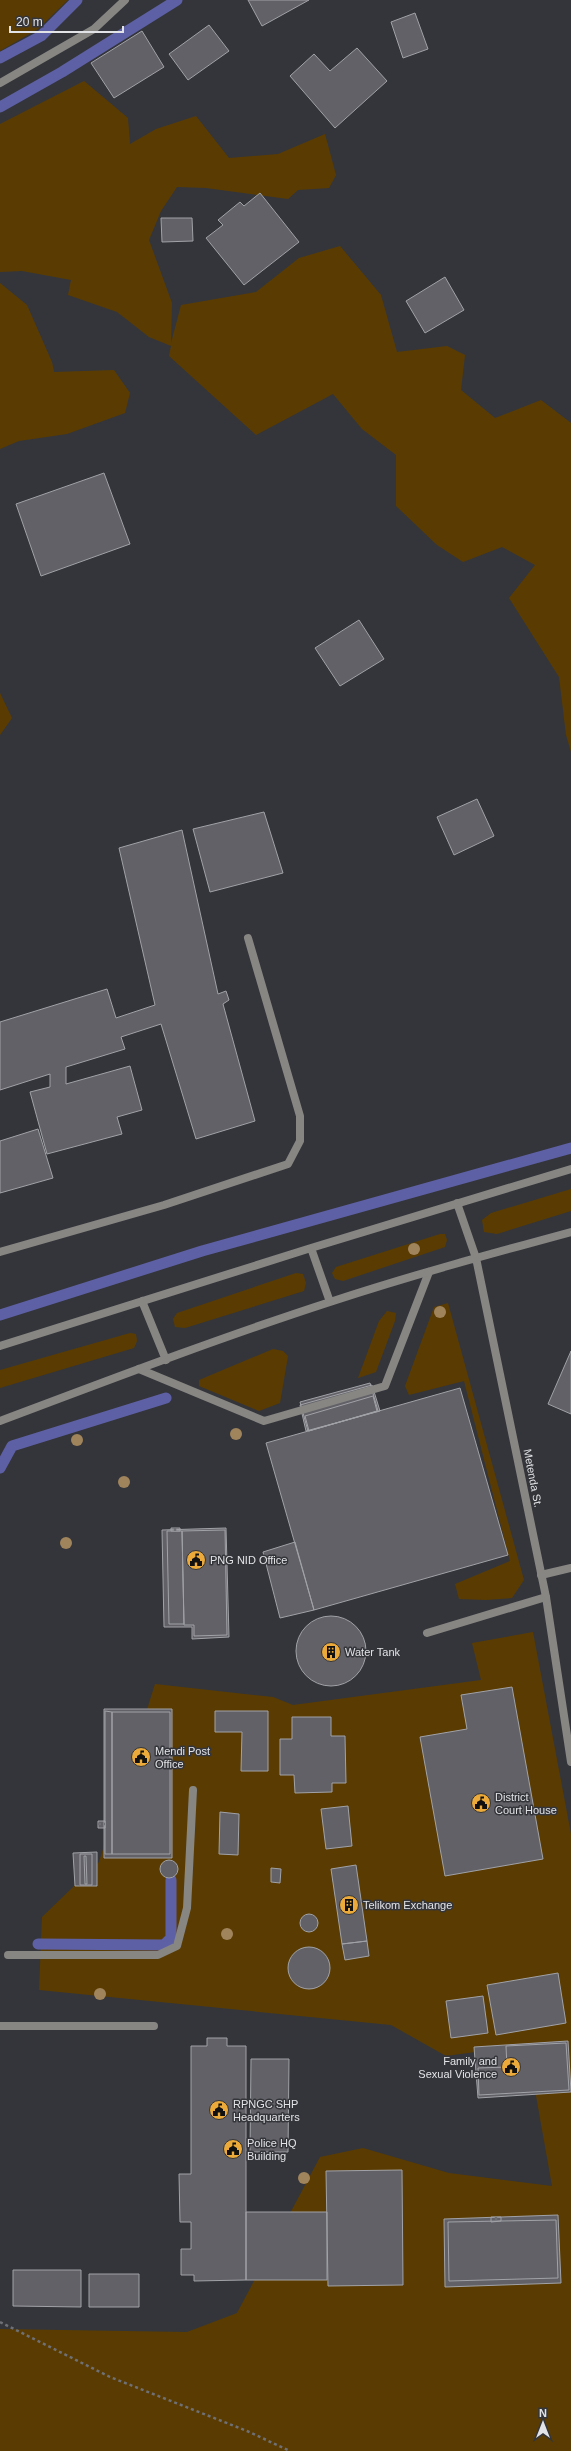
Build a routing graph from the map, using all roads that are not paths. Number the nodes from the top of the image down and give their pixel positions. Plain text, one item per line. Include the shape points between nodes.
1 (125, 0) edge
2 (0, 83) edge
3 (248, 938) dead end
4 (571, 1169) edge
5 (457, 1203) junction
6 (571, 1232) edge
7 (311, 1248) junction
8 (0, 1252) edge
9 (476, 1258) junction
10 (429, 1272) junction
11 (142, 1301) junction
12 (330, 1302) junction
13 (0, 1346) edge
14 (166, 1360) junction
15 (139, 1369) junction
16 (0, 1421) edge
17 (571, 1568) edge
18 (541, 1575) junction
19 (546, 1597) junction
20 (427, 1633) dead end
21 (571, 1762) edge
22 (193, 1790) dead end
23 (8, 1954) dead end
24 (0, 2026) edge
25 (154, 2026) dead end

1 - 2 street via 94,29
3 - 8 street via 300,1116 300,1141 288,1164 164,1205
4 - 5 street
5 - 7 street
5 - 9 street, Metenda St.
6 - 9 street
7 - 11 street
7 - 12 street
9 - 10 street
9 - 18 street, Metenda St.
10 - 12 street
10 - 15 street via 385,1386 264,1422
11 - 13 street
11 - 14 street
12 - 14 street
14 - 15 street
15 - 16 street
17 - 18 street
18 - 19 street, Metenda St.
19 - 20 street
19 - 21 street, Metenda St.
22 - 23 street via 188,1908 177,1946 158,1955
24 - 25 street

